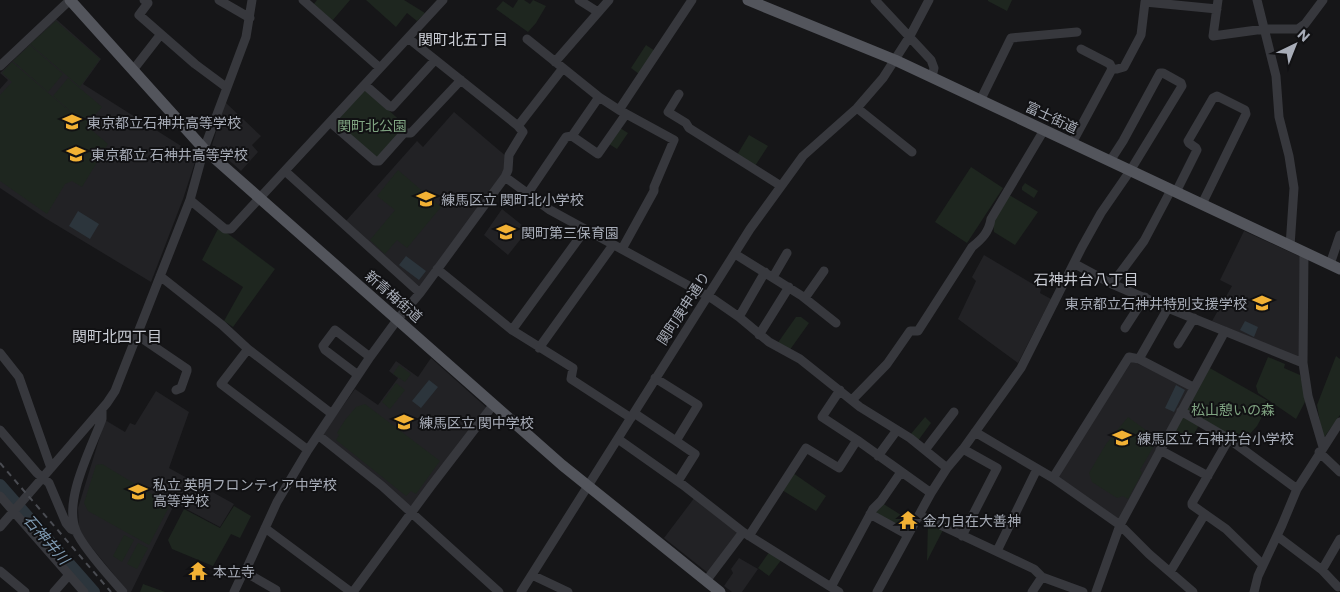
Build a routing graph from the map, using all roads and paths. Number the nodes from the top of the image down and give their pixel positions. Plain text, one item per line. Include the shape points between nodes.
1 (70, 0) edge
2 (144, 0) edge
3 (219, 0) edge
4 (252, 0) edge
5 (304, 0) edge
6 (443, 0) edge
7 (579, 0) edge
8 (609, 0) edge
9 (692, 0) edge
10 (748, 0) edge
11 (875, 0) edge
12 (929, 0) edge
13 (1257, 0) edge
14 (1323, 0) edge
15 (1183, 2) edge
16 (1217, 5) edge
17 (598, 12) junction
18 (250, 18) junction
19 (1264, 29) junction
20 (1077, 32) dead end
21 (161, 34) junction
22 (910, 36) junction
23 (408, 38) junction
24 (528, 39) dead end
25 (1082, 49) dead end
26 (435, 60) junction
27 (895, 60) junction
28 (555, 62) junction
29 (0, 66) edge
30 (380, 68) junction
31 (563, 68) junction
32 (1112, 69) junction
33 (133, 70) junction
34 (932, 77) junction
35 (461, 80) junction
36 (365, 85) junction
37 (226, 87) junction
38 (678, 94) dead end
39 (599, 97) junction
40 (981, 99) junction
41 (857, 108) junction
42 (622, 112) junction
43 (330, 122) junction
44 (518, 126) junction
45 (1044, 130) junction
46 (572, 136) junction
47 (1072, 142) junction
48 (204, 149) junction
49 (912, 152) dead end
50 (1110, 161) junction
51 (1130, 170) junction
52 (284, 171) junction
53 (506, 177) junction
54 (781, 186) junction
55 (1174, 191) junction
56 (528, 193) junction
57 (259, 198) junction
58 (190, 200) junction
59 (1202, 204) junction
60 (585, 230) junction
61 (1340, 234) edge
62 (613, 244) junction
63 (1290, 246) junction
64 (622, 249) junction
65 (1304, 252) junction
66 (787, 253) dead end
67 (735, 254) junction
68 (1075, 264) junction
69 (1335, 266) edge
70 (437, 269) junction
71 (824, 271) dead end
72 (769, 275) junction
73 (160, 276) junction
74 (1112, 284) junction
75 (789, 287) junction
76 (420, 293) junction
77 (708, 296) junction
78 (1145, 297) junction
79 (805, 298) junction
80 (1168, 308) junction
81 (739, 317) junction
82 (1194, 318) junction
83 (397, 320) junction
84 (836, 322) dead end
85 (1125, 328) dead end
86 (512, 330) junction
87 (1225, 331) junction
88 (759, 334) junction
89 (137, 335) junction
90 (1178, 344) dead end
91 (539, 348) junction
92 (248, 349) junction
93 (0, 353) edge
94 (370, 358) junction
95 (1139, 359) junction
96 (1303, 363) junction
97 (358, 375) junction
98 (655, 378) junction
99 (1193, 387) junction
100 (176, 390) dead end
101 (840, 390) junction
102 (852, 400) junction
103 (494, 404) junction
104 (102, 409) junction
105 (1181, 411) junction
106 (954, 412) dead end
107 (332, 414) junction
108 (633, 415) junction
109 (1340, 422) edge
110 (0, 430) edge
111 (897, 430) junction
112 (975, 432) junction
113 (318, 435) junction
114 (618, 439) junction
115 (1229, 439) junction
116 (857, 440) junction
117 (676, 441) junction
118 (963, 449) junction
119 (308, 450) junction
120 (925, 450) junction
121 (1160, 450) junction
122 (1321, 450) junction
123 (878, 456) junction
124 (50, 468) junction
125 (947, 468) junction
126 (1037, 469) junction
127 (901, 472) junction
128 (1340, 472) edge
129 (1208, 476) junction
130 (42, 478) junction
131 (1053, 478) junction
132 (678, 481) junction
133 (588, 487) junction
134 (1297, 489) junction
135 (931, 492) junction
136 (0, 496) edge
137 (14, 510) junction
138 (411, 513) junction
139 (870, 514) junction
140 (1205, 514) junction
141 (919, 515) junction
142 (1120, 525) junction
143 (0, 527) edge
144 (265, 528) junction
145 (76, 531) junction
146 (746, 534) junction
147 (908, 535) junction
148 (962, 536) junction
149 (1277, 536) junction
150 (1340, 539) edge
151 (997, 551) junction
152 (1263, 565) junction
153 (1322, 570) junction
154 (0, 571) edge
155 (246, 572) junction
156 (1170, 572) junction
157 (69, 575) junction
158 (532, 575) junction
159 (1042, 577) junction
160 (707, 586) edge
161 (1338, 587) dead end
162 (835, 590) edge
163 (24, 592) edge
164 (54, 592) edge
165 (84, 592) edge
166 (123, 592) edge
167 (234, 592) edge
168 (276, 592) edge
169 (352, 592) edge
170 (500, 592) edge
171 (521, 592) edge
172 (568, 592) edge
173 (720, 592) edge
174 (877, 592) edge
175 (1032, 592) edge
176 (1082, 592) edge
177 (1096, 592) edge
178 (1193, 592) edge
179 (1254, 592) edge

1 - 29 street
1 - 33 main road, 新青梅街道
2 - 21 street via 148,3 139,15
3 - 18 street
4 - 18 street
5 - 30 street
6 - 23 street
7 - 17 street
8 - 17 street
9 - 42 street
10 - 27 main road, 富士街道
11 - 22 street
12 - 22 street, 関町庚申通り
13 - 19 street
14 - 19 street via 1299,28
15 - 16 street
15 - 32 street via 1145,2 1140,35 1124,67
16 - 19 street via 1213,36
17 - 28 street
18 - 37 street
19 - 63 street via 1276,76 1279,117 1294,188
20 - 40 street via 1011,38
21 - 33 street
21 - 37 street
22 - 27 street, 関町庚申通り
22 - 34 street via 931,60 934,68
23 - 26 street
23 - 30 street
24 - 28 street
25 - 32 street via 1110,64
26 - 35 street
26 - 36 street via 392,107
27 - 34 main road, 富士街道
27 - 41 street, 関町庚申通り
28 - 31 street
30 - 36 street
31 - 39 street
31 - 44 street
32 - 47 street
33 - 48 main road, 新青梅街道
34 - 40 main road, 富士街道
35 - 43 street via 379,162
35 - 44 street
36 - 43 street
37 - 48 street
38 - 54 street via 668,112
39 - 42 street
39 - 46 street
40 - 45 main road, 富士街道
41 - 49 street
41 - 54 street, 関町庚申通り via 803,156
42 - 46 street via 598,154
42 - 64 street via 674,140 654,191
43 - 52 street
44 - 53 street via 523,132 510,155
45 - 47 main road, 富士街道
45 - 102 street via 991,219 990,228 972,247 918,331 910,331 887,364
46 - 56 street via 566,137
47 - 50 main road, 富士街道
48 - 57 main road, 新青梅街道
48 - 58 street
50 - 51 main road, 富士街道
50 - 51 street via 1160,73 1163,73 1182,86
51 - 55 main road, 富士街道
51 - 68 street via 1101,213
52 - 57 street
52 - 76 street
53 - 56 street
53 - 70 street
54 - 67 street, 関町庚申通り
55 - 59 main road, 富士街道
55 - 59 street via 1197,150 1188,141 1212,98 1217,96 1245,110 1246,114
55 - 74 street via 1144,242
56 - 60 street
57 - 58 street via 228,230
57 - 83 main road, 新青梅街道
58 - 73 street
59 - 63 main road, 富士街道
60 - 62 street
60 - 86 street
61 - 69 street
62 - 64 street
62 - 91 street
63 - 65 main road, 富士街道
64 - 77 street
65 - 69 main road, 富士街道
65 - 96 street
66 - 72 street
67 - 72 street
67 - 77 street, 関町庚申通り
68 - 74 street
68 - 112 street via 1022,368
70 - 76 street
70 - 86 street
71 - 79 street
72 - 75 street
72 - 81 street
73 - 89 street
73 - 92 street
74 - 78 street
75 - 79 street
75 - 88 street
76 - 83 street
77 - 81 street
77 - 98 street, 関町庚申通り
78 - 80 street
78 - 85 street
79 - 84 street
80 - 82 street
80 - 95 street
81 - 88 street
82 - 87 street
82 - 90 street
83 - 94 street
83 - 103 main road, 新青梅街道
86 - 91 street
87 - 96 street
87 - 99 street
88 - 101 street via 800,359
89 - 100 street via 187,369 181,388
89 - 104 street via 114,391
91 - 108 street via 573,368 571,378
92 - 107 street
92 - 119 street via 221,384
93 - 124 street via 19,377
94 - 97 street
94 - 97 street via 335,330 323,346
95 - 99 street
95 - 131 street via 1129,357
96 - 122 street
97 - 107 street
98 - 108 street, 関町庚申通り
98 - 117 street via 698,404
99 - 105 street
101 - 102 street
101 - 116 street via 822,417
102 - 111 street
103 - 133 main road, 新青梅街道
103 - 138 street
104 - 124 street
104 - 145 street via 102,418 73,497
105 - 115 street
105 - 121 street
106 - 120 street
107 - 113 street
108 - 114 street, 関町庚申通り
108 - 117 street
109 - 122 street
110 - 130 street
111 - 120 street
111 - 123 street
112 - 118 street
112 - 126 street
113 - 119 street
113 - 138 street
114 - 132 street
114 - 133 street, 関町庚申通り
115 - 129 street
115 - 134 street
116 - 123 street
116 - 146 street via 839,468 806,448
117 - 132 street via 695,454
118 - 125 street
118 - 148 street via 997,468
119 - 144 street
120 - 125 street
121 - 129 street
121 - 142 street
122 - 128 street
122 - 134 street
123 - 127 street
124 - 130 street
125 - 135 street
126 - 131 street
126 - 151 street
127 - 135 street
127 - 139 street
129 - 140 street via 1192,504
130 - 137 street
130 - 145 street via 52,488 66,523
131 - 142 street
132 - 146 street
133 - 158 street, 関町庚申通り
133 - 160 main road, 新青梅街道
134 - 149 street
135 - 141 street
136 - 137 street
137 - 143 street
137 - 157 street
138 - 169 street
138 - 170 street
139 - 147 street
139 - 162 street
140 - 152 street via 1226,529
140 - 156 street
141 - 147 street
141 - 148 street
142 - 156 street
142 - 177 street
144 - 155 street
144 - 169 street
145 - 166 street
146 - 160 street
146 - 162 street
147 - 174 street
148 - 151 street
149 - 152 street
149 - 153 street
150 - 153 street
151 - 159 street via 1034,569
152 - 179 street
153 - 161 street
154 - 163 street
155 - 167 street
155 - 168 street
156 - 178 street
157 - 164 street
157 - 165 street
158 - 171 street, 関町庚申通り
158 - 172 street
159 - 175 street
159 - 176 street
160 - 173 main road, 新青梅街道

